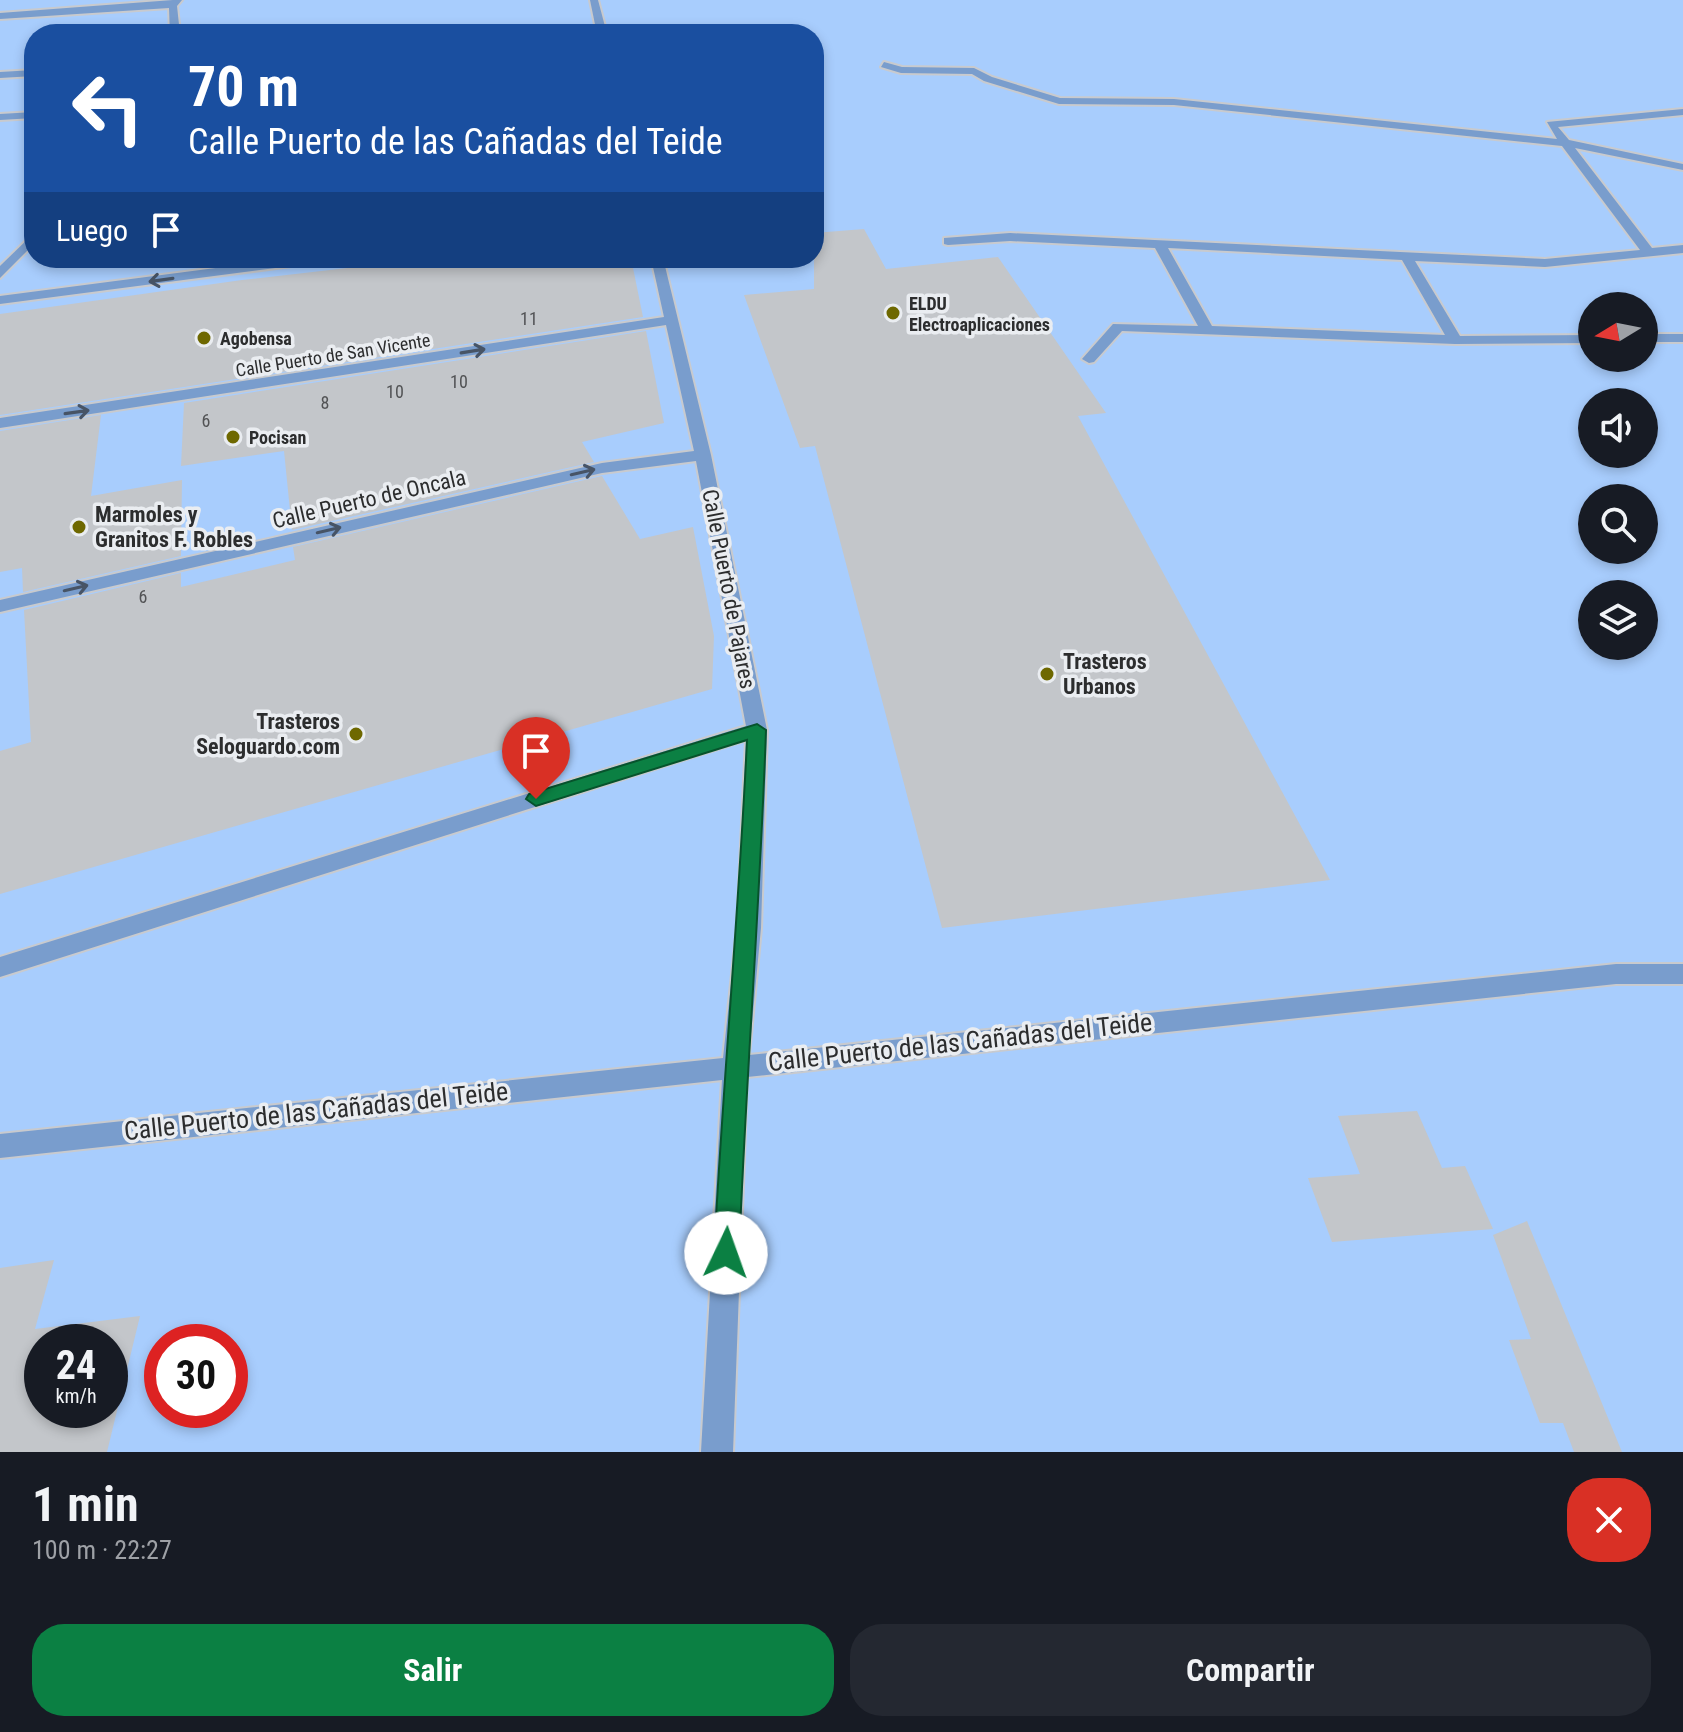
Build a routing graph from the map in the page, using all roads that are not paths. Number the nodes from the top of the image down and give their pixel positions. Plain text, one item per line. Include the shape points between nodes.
1 (594, 0) edge
2 (176, 2) edge
3 (0, 16) edge
4 (175, 24) edge
5 (600, 24) edge
6 (884, 65) dead end
7 (24, 74) edge
8 (0, 75) edge
9 (1683, 112) edge
10 (24, 116) edge
11 (0, 117) edge
12 (1566, 143) junction
13 (1683, 167) edge
14 (948, 241) dead end
15 (1159, 244) junction
16 (24, 248) edge
17 (1682, 250) edge
18 (1649, 253) junction
19 (1407, 257) junction
20 (251, 268) edge
21 (659, 268) edge
22 (0, 274) edge
23 (0, 300) edge
24 (671, 320) junction
25 (1207, 330) junction
26 (1658, 338) edge
27 (1683, 338) edge
28 (1578, 339) edge
29 (1455, 340) junction
30 (1089, 359) dead end
31 (0, 423) edge
32 (703, 455) junction
33 (0, 606) edge
34 (757, 730) junction
35 (0, 967) edge
36 (1683, 974) edge
37 (735, 1065) junction
38 (0, 1146) edge
39 (717, 1452) edge

1 - 5 street
2 - 3 street
2 - 4 street
6 - 12 street via 974,71 1059,101 1174,102
7 - 8 street
9 - 12 street via 1551,124
10 - 11 street
12 - 13 street
12 - 18 street
14 - 15 street via 1010,237
15 - 19 street
15 - 25 street
16 - 22 street
17 - 18 street
18 - 19 street via 1545,263
19 - 29 street
20 -> 23 street
21 - 24 street, Calle Puerto de Pajares
31 -> 24 street, Calle Puerto de San Vicente
24 - 32 street, Calle Puerto de Pajares
25 - 29 street
25 - 30 street via 1118,327
26 - 27 street
28 - 29 street
33 -> 32 street, Calle Puerto de Oncala via 602,468
32 - 34 street, Calle Puerto de Pajares
34 - 35 street
34 - 37 street, Calle Puerto de Pajares via 749,928
36 - 37 street, Calle Puerto de las Cañadas del Teide via 1616,974
37 - 38 street, Calle Puerto de las Cañadas del Teide
37 - 39 street, Calle Puerto de Pajares

